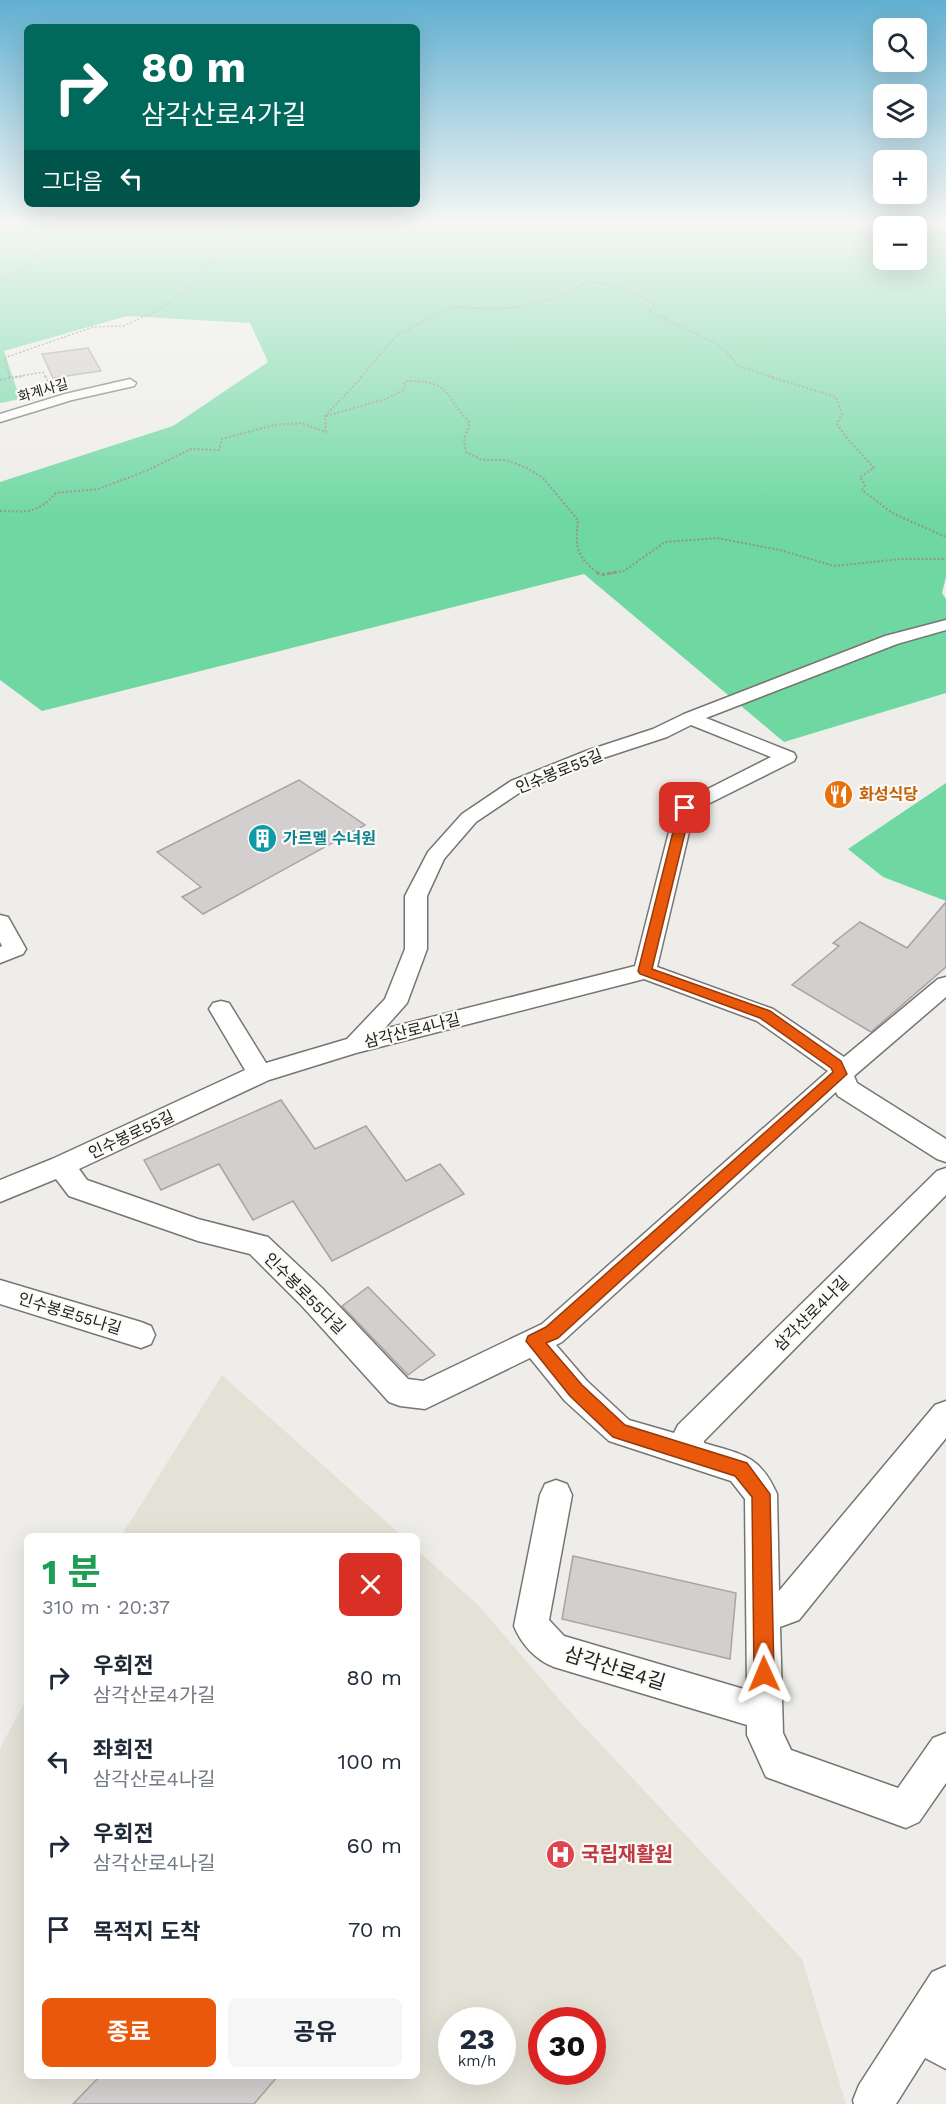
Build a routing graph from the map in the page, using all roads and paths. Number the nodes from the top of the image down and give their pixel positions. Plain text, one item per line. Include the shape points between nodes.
1 (134, 321) edge
2 (423, 321) edge
3 (667, 321) edge
4 (10, 378) junction
5 (0, 380) edge
6 (130, 383) dead end
7 (59, 400) junction
8 (326, 416) junction
9 (0, 418) edge
10 (0, 511) edge
11 (946, 537) edge
12 (946, 559) edge
13 (946, 625) edge
14 (690, 718) junction
15 (0, 922) edge
16 (0, 955) edge
17 (645, 971) junction
18 (946, 985) edge
19 (221, 1009) dead end
20 (355, 1045) junction
21 (260, 1074) junction
22 (840, 1074) junction
23 (946, 1152) edge
24 (61, 1166) junction
25 (946, 1178) edge
26 (0, 1191) edge
27 (0, 1292) edge
28 (141, 1335) dead end
29 (534, 1341) junction
30 (946, 1415) edge
31 (689, 1452) junction
32 (556, 1495) dead end
33 (763, 1616) junction
34 (765, 1713) junction
35 (946, 1751) edge
36 (946, 1986) edge
37 (933, 2038) edge
38 (875, 2104) edge

1 - 4 path via 123,326 93,327 4,358
2 - 8 path via 392,338
3 - 11 path via 725,350 738,366 836,397 843,414 837,424 845,439 874,468 860,477 866,485 861,490 892,513
4 - 5 path
4 - 7 path via 43,372
6 - 7 street, 화계사길
7 - 9 street, 화계사길
8 - 10 path via 326,432 301,423 274,424 222,439 219,450 191,449 99,489 56,493 44,508 32,512
8 - 12 path via 386,399 404,390 405,381 441,384 470,423 464,439 466,452 482,460 506,460 543,478 578,520 576,537 581,560 600,575 624,572 665,542 717,538 834,566
13 - 14 street, 인수봉로55길 via 891,640
14 - 17 street via 787,757 685,808
14 - 20 street, 인수봉로55길 via 660,733 518,785 470,819 435,857 416,896 416,949 395,1003
15 - 16 street via 15,949
17 - 20 street, 삼각산로4나길
17 - 22 street via 765,1015 837,1065
18 - 22 street, 인수봉로55다길
19 - 21 street
20 - 21 street, 인수봉로55길
21 - 24 street, 인수봉로55길
22 - 23 street via 847,1089
22 - 29 street, 인수봉로55다길 via 552,1333
24 - 26 street, 인수봉로55길
24 - 29 street, 인수봉로55다길 via 78,1188 198,1230 258,1245 400,1392 425,1395
25 - 31 street, 삼각산로4나길 via 689,1435
27 - 28 street, 인수봉로55나길
29 - 31 street via 576,1391 620,1431
30 - 33 street via 787,1608
31 - 33 street via 741,1469 761,1494
32 - 34 street, 삼각산로4길 via 531,1626 554,1650
33 - 34 street
34 - 35 street via 765,1735 779,1764 906,1809
36 - 37 street
37 - 38 street via 874,2100

